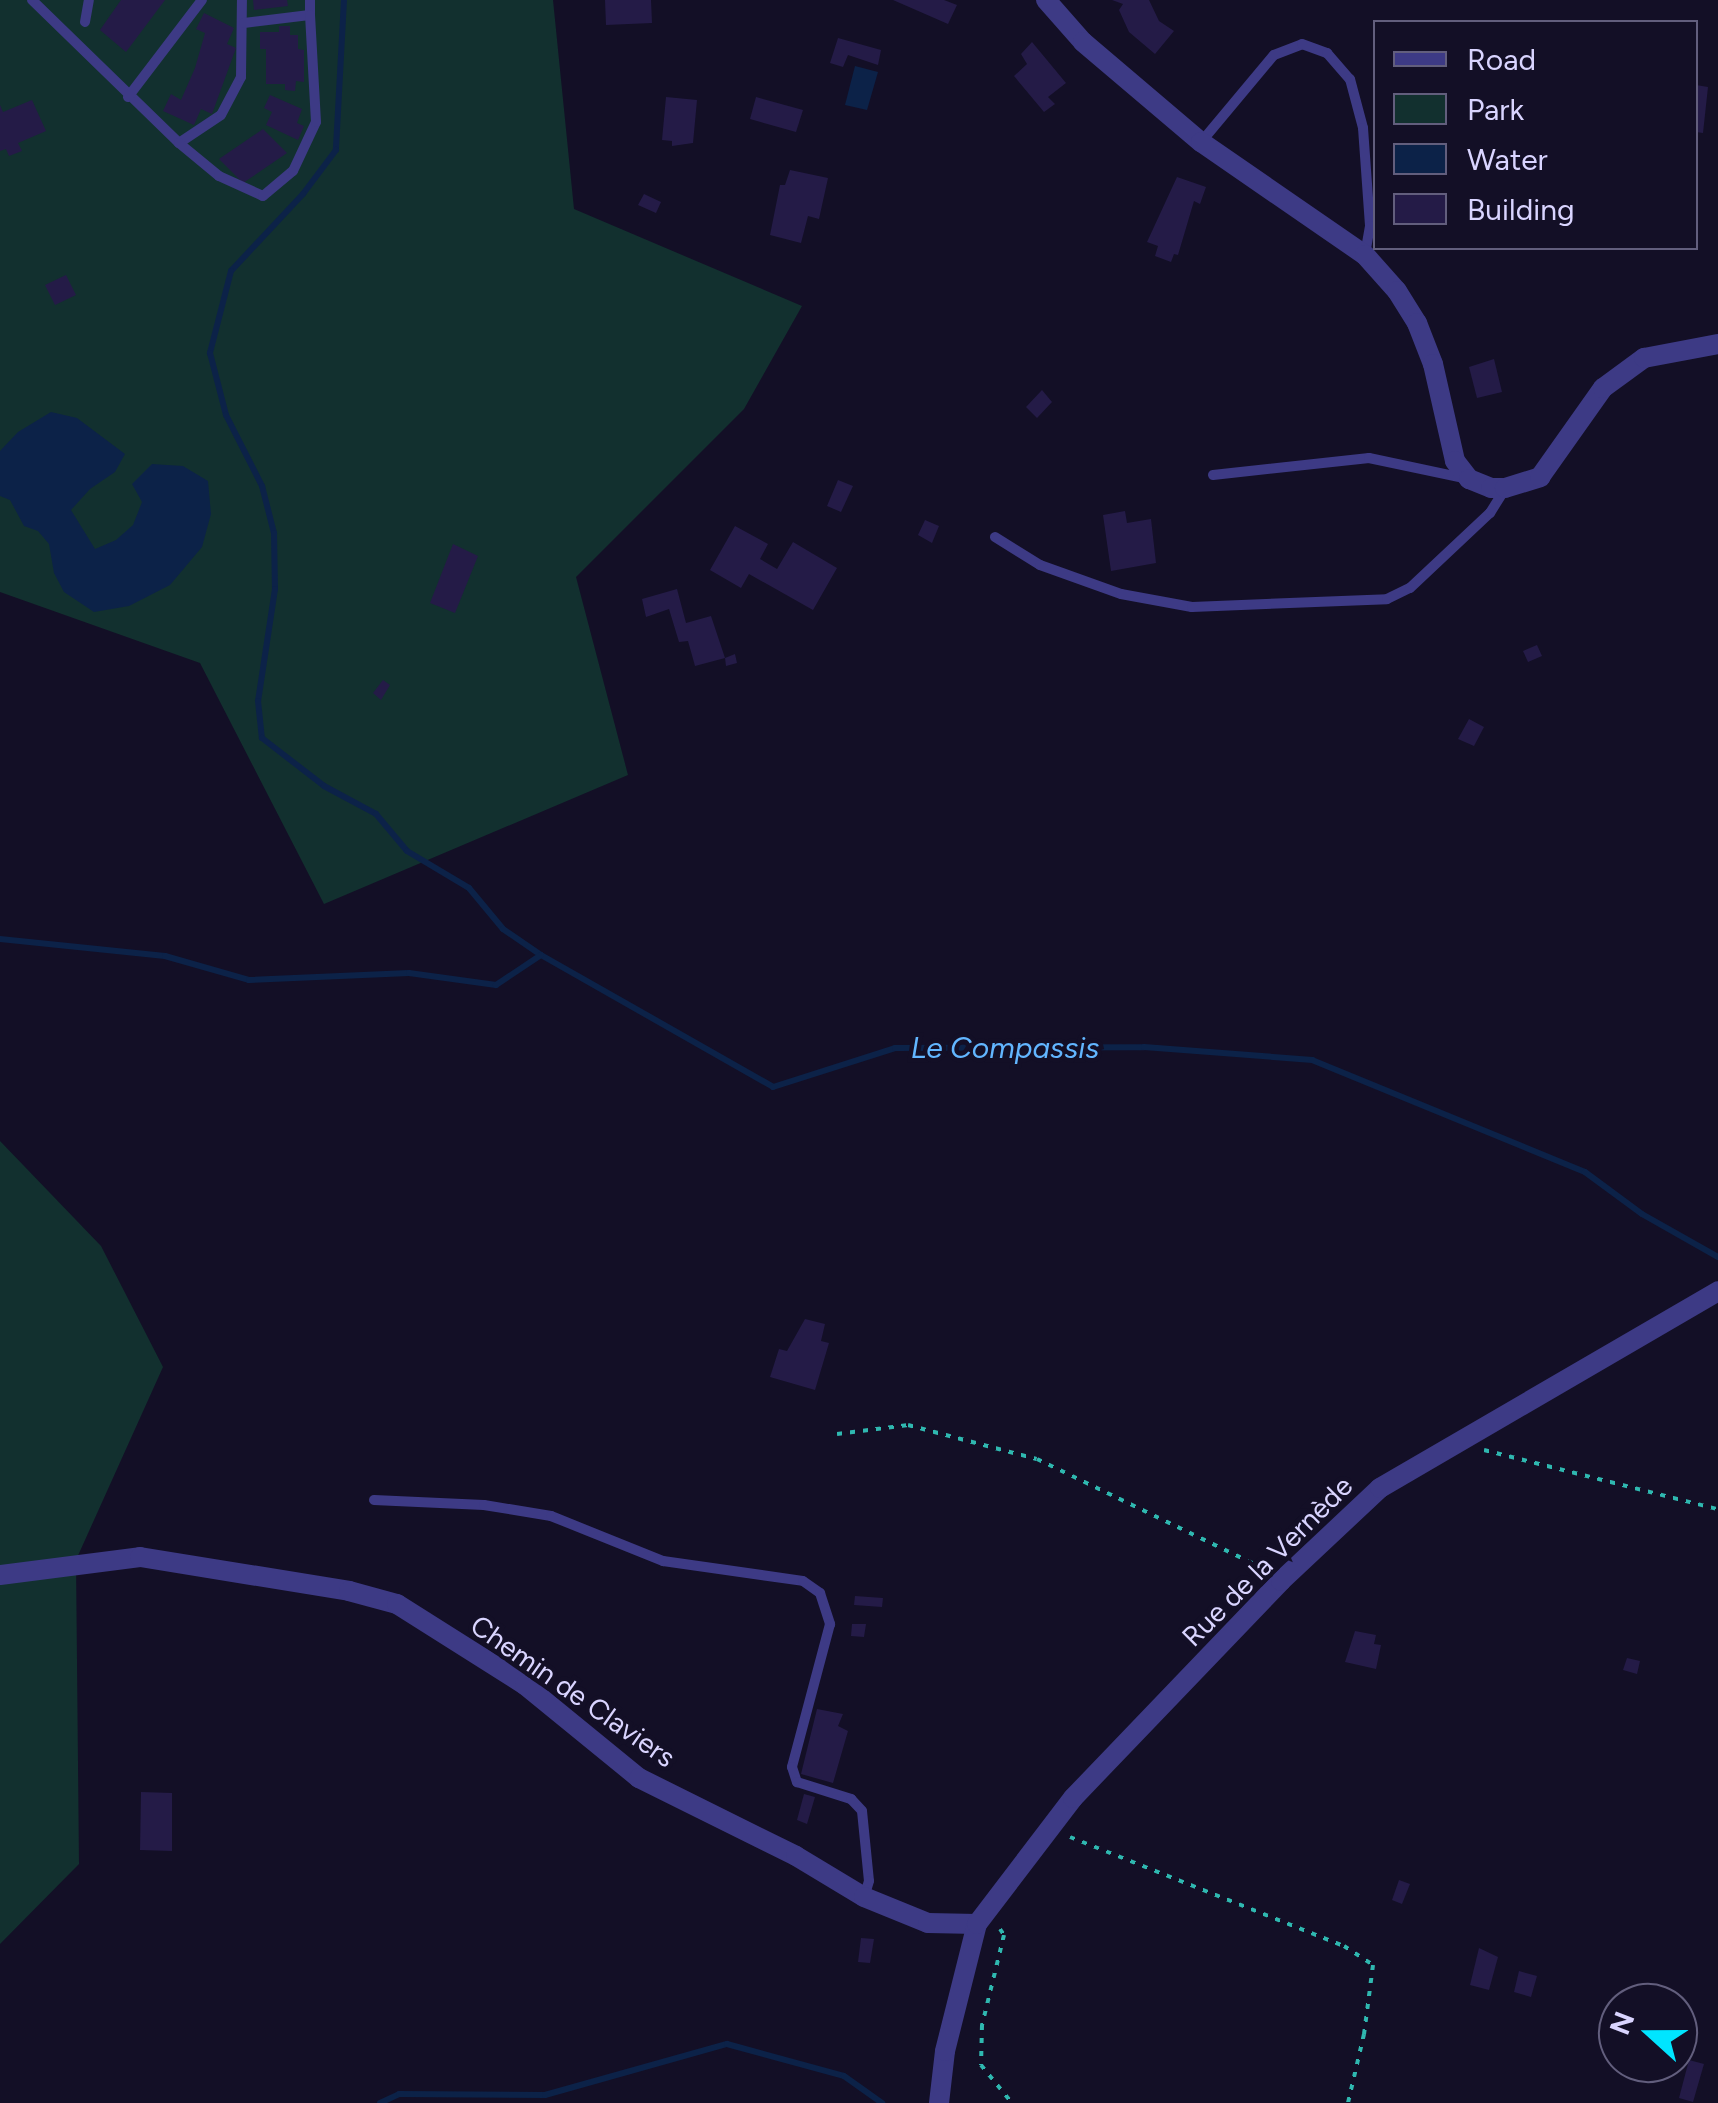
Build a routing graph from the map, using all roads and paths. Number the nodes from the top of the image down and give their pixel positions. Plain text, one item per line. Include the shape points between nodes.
1 (32, 0) edge
2 (89, 0) edge
3 (202, 0) edge
4 (242, 0) edge
5 (310, 0) edge
6 (1046, 0) edge
7 (310, 15) junction
8 (85, 22) dead end
9 (244, 22) junction
10 (128, 97) junction
11 (1201, 142) junction
12 (180, 143) junction
13 (1364, 255) junction
14 (1718, 344) edge
15 (1212, 475) dead end
16 (1469, 479) junction
17 (1505, 488) junction
18 (994, 537) dead end
19 (1718, 1291) edge
20 (837, 1434) dead end
21 (1469, 1436) junction
22 (374, 1500) dead end
23 (1718, 1510) edge
24 (0, 1575) edge
25 (1281, 1580) junction
26 (1046, 1828) junction
27 (864, 1896) junction
28 (977, 1924) junction
29 (939, 2103) edge
30 (1012, 2103) edge
31 (1348, 2103) edge

1 - 10 lane
2 - 8 lane
3 - 10 lane
4 - 9 lane
5 - 7 lane
6 - 11 street via 1083,42
7 - 9 lane
7 - 12 lane via 316,122 293,171 262,196 219,176
9 - 12 lane via 241,78 221,114
10 - 12 lane
11 - 13 street
11 - 13 lane via 1274,55 1302,44 1327,53 1350,79 1363,128 1370,226
13 - 16 street via 1417,323 1455,461
14 - 17 street via 1644,358 1603,388 1540,477
15 - 16 lane via 1369,458
16 - 17 street
17 - 18 lane via 1490,514 1410,588 1387,599 1192,607 1121,594 1040,564
19 - 21 street, Rue de la Vernède
20 - 25 path via 908,1425 1037,1460 1256,1562
21 - 23 path via 1485,1451
21 - 25 street, Rue de la Vernède via 1380,1488
22 - 27 lane via 484,1504 551,1516 664,1561 803,1582 820,1593 830,1624 792,1767 797,1782 852,1799 862,1811 869,1881
24 - 27 street, Chemin de Claviers via 140,1556 398,1604 524,1685 638,1778
25 - 26 street, Rue de la Vernède
26 - 28 street, Rue de la Vernède
26 - 31 path via 1344,1946 1373,1964
27 - 28 street, Chemin de Claviers via 928,1923
28 - 29 street
28 - 30 path via 998,1926 1004,1936 982,2025 981,2064

